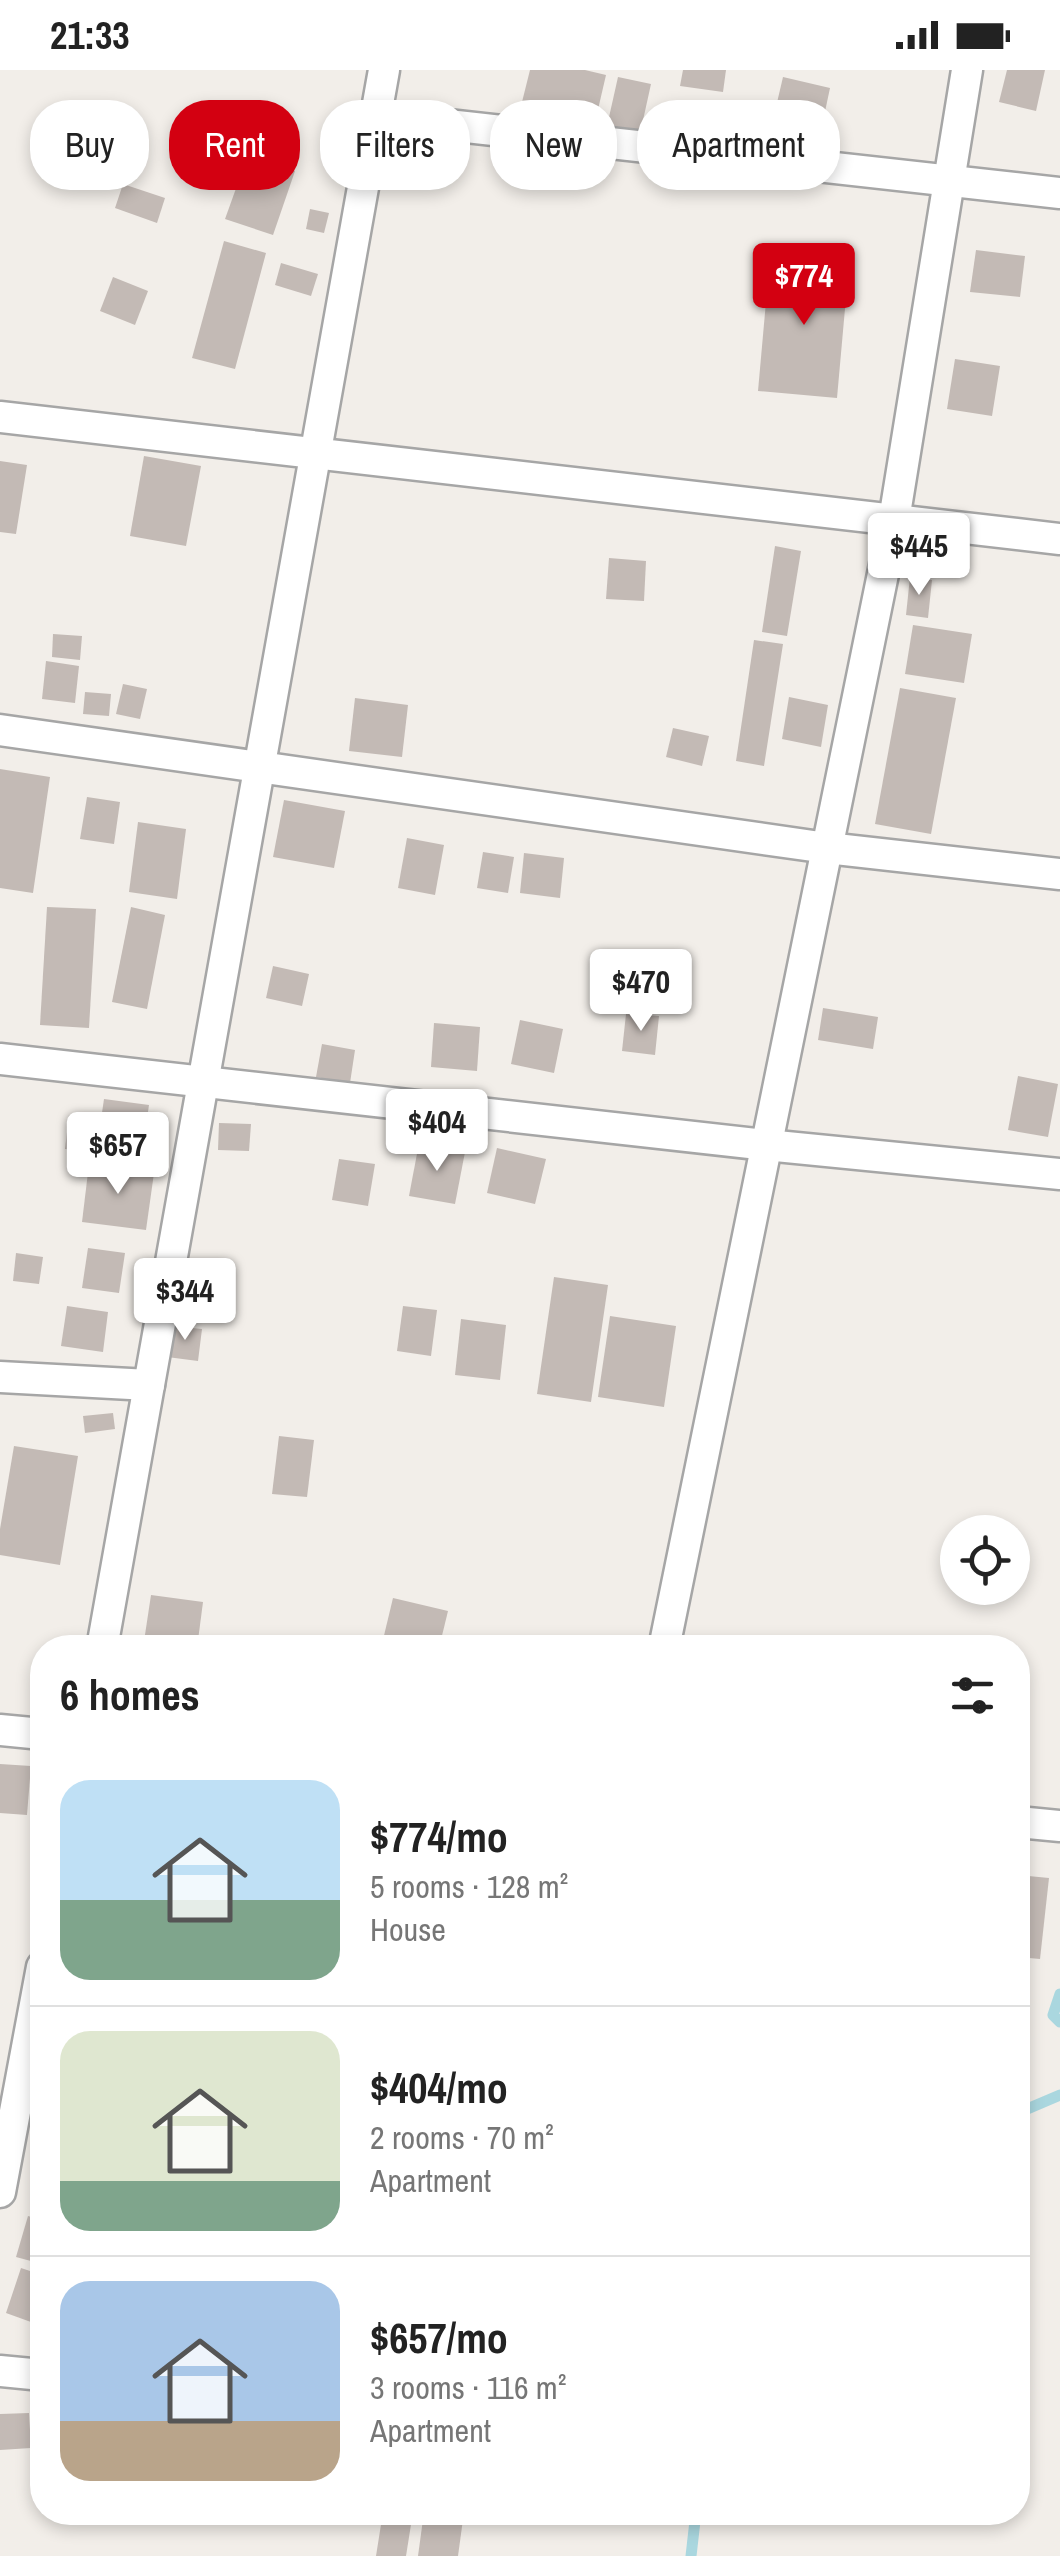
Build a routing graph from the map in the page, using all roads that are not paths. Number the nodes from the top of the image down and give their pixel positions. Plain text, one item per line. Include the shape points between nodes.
1 (384, 70) edge
2 (967, 70) edge
3 (379, 100) edge
4 (470, 127) edge
5 (949, 180) junction
6 (363, 190) edge
7 (1060, 193) edge
8 (0, 417) edge
9 (316, 453) junction
10 (894, 520) junction
11 (1060, 539) edge
12 (0, 730) edge
13 (260, 768) junction
14 (827, 848) junction
15 (1060, 874) edge
16 (0, 1059) edge
17 (204, 1080) junction
18 (766, 1145) junction
19 (1060, 1174) edge
20 (0, 1376) edge
21 (149, 1385) junction
22 (104, 1635) edge
23 (667, 1635) edge
24 (0, 1730) edge
25 (30, 1733) edge
26 (1030, 1823) edge
27 (1060, 1826) edge
28 (30, 2006) edge
29 (12, 2062) edge
30 (0, 2192) edge
31 (0, 2372) edge
32 (30, 2375) edge

1 - 3 street
2 - 5 street
4 - 5 street
5 - 7 street
5 - 10 street
6 - 9 street
8 - 9 street
9 - 10 street
9 - 13 street
10 - 11 street
10 - 14 street
12 - 13 street
13 - 14 street
13 - 17 street
14 - 15 street
14 - 18 street
16 - 17 street
17 - 18 street
17 - 21 street
18 - 19 street
18 - 23 street
20 - 21 street
21 - 22 street
24 - 25 street
26 - 27 street
28 - 29 street
29 - 30 street
31 - 32 street

